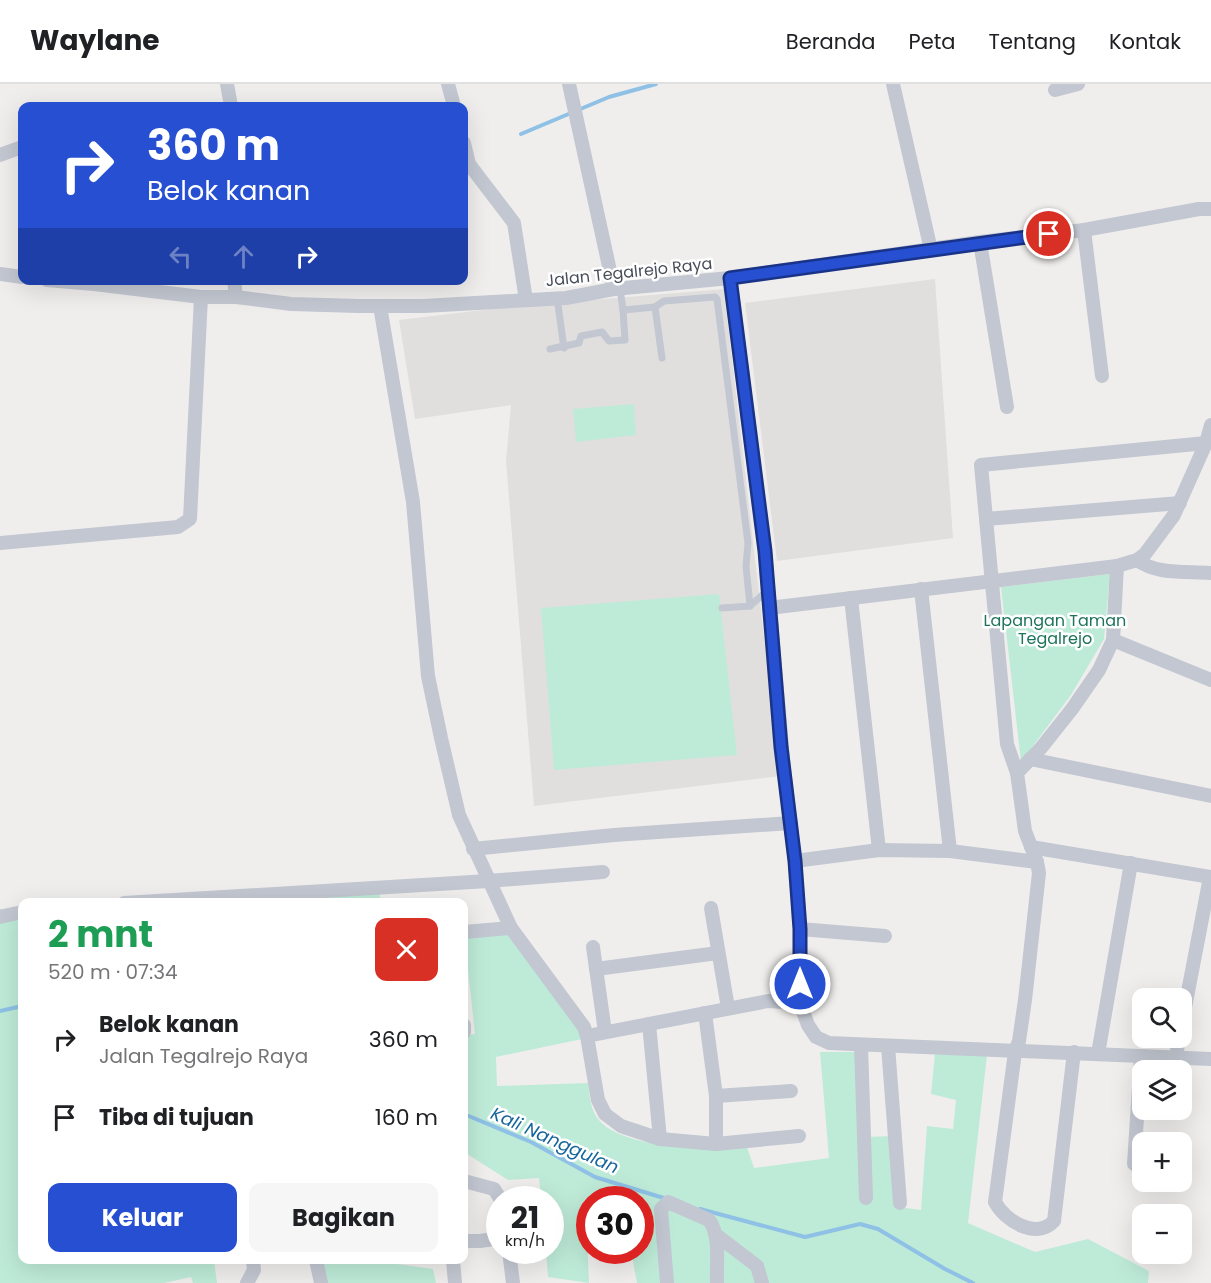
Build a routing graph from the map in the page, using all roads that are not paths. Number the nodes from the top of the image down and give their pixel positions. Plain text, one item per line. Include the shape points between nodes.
1 (227, 84) edge
2 (448, 84) edge
3 (569, 84) edge
4 (893, 84) edge
5 (1078, 84) edge
6 (1055, 90) dead end
7 (230, 102) edge
8 (453, 102) edge
9 (18, 148) edge
10 (0, 155) edge
11 (468, 160) edge
12 (1211, 209) edge
13 (1084, 230) junction
14 (981, 242) junction
15 (931, 250) junction
16 (0, 274) edge
17 (18, 276) edge
18 (730, 278) junction
19 (115, 285) edge
20 (235, 285) edge
21 (617, 289) junction
22 (201, 297) junction
23 (236, 297) junction
24 (557, 298) junction
25 (526, 300) junction
26 (380, 306) junction
27 (655, 307) junction
28 (623, 310) junction
29 (564, 348) junction
30 (550, 349) dead end
31 (662, 358) dead end
32 (1102, 376) dead end
33 (1007, 408) dead end
34 (1211, 425) edge
35 (1206, 443) junction
36 (1180, 503) junction
37 (986, 519) junction
38 (0, 543) edge
39 (1137, 560) junction
40 (1117, 566) junction
41 (1211, 573) edge
42 (993, 580) junction
43 (921, 589) junction
44 (768, 590) junction
45 (851, 598) junction
46 (750, 606) junction
47 (722, 608) dead end
48 (769, 608) junction
49 (1113, 640) junction
50 (1211, 680) edge
51 (1030, 759) junction
52 (1017, 773) junction
53 (1211, 796) edge
54 (790, 823) junction
55 (1031, 847) junction
56 (473, 849) junction
57 (879, 850) junction
58 (950, 851) junction
59 (795, 861) junction
60 (1038, 862) junction
61 (1131, 863) junction
62 (603, 872) dead end
63 (1210, 877) edge
64 (488, 881) junction
65 (207, 898) edge
66 (711, 908) dead end
67 (18, 913) edge
68 (0, 917) edge
69 (511, 928) junction
70 (800, 929) junction
71 (468, 932) edge
72 (885, 936) dead end
73 (593, 947) dead end
74 (718, 953) junction
75 (596, 969) junction
76 (1189, 988) edge
77 (800, 1003) junction
78 (728, 1008) junction
79 (705, 1013) junction
80 (649, 1024) junction
81 (605, 1032) junction
82 (587, 1035) junction
83 (861, 1045) junction
84 (888, 1047) junction
85 (1177, 1048) edge
86 (1015, 1052) junction
87 (1074, 1052) junction
88 (1098, 1054) junction
89 (1142, 1056) junction
90 (1176, 1057) junction
91 (1211, 1059) edge
92 (791, 1091) dead end
93 (716, 1096) junction
94 (1136, 1132) edge
95 (799, 1136) dead end
96 (660, 1138) junction
97 (716, 1144) junction
98 (468, 1182) edge
99 (486, 1187) edge
100 (866, 1198) dead end
101 (900, 1203) dead end
102 (715, 1234) junction
103 (486, 1240) edge
104 (468, 1241) edge
105 (253, 1264) edge
106 (317, 1264) edge
107 (453, 1264) edge
108 (511, 1264) edge
109 (247, 1283) edge
110 (321, 1283) edge
111 (455, 1283) edge
112 (513, 1283) edge
113 (667, 1283) edge
114 (717, 1283) edge
115 (762, 1283) edge

1 - 7 street
2 - 8 street
3 - 21 street
4 - 15 street
5 - 6 street
9 - 10 street
11 - 25 street via 514,223
12 - 13 street, Jalan Tegalrejo Raya
13 - 14 street, Jalan Tegalrejo Raya
13 - 32 street
14 - 15 street, Jalan Tegalrejo Raya
14 - 33 street
15 - 18 street, Jalan Tegalrejo Raya
16 - 17 street
18 - 21 street, Jalan Tegalrejo Raya
18 - 44 street
19 - 22 street, Jalan Tegalrejo Raya
20 - 23 street
21 - 24 street, Jalan Tegalrejo Raya
21 - 28 lane
22 - 23 street, Jalan Tegalrejo Raya
22 - 38 street via 190,519 178,527
23 - 26 street, Jalan Tegalrejo Raya via 291,304
24 - 25 street, Jalan Tegalrejo Raya
24 - 29 lane
25 - 26 street, Jalan Tegalrejo Raya
26 - 56 street via 413,502 428,676 459,815
27 - 28 lane
27 - 31 lane
27 - 46 lane via 664,301 717,299 747,534
28 - 29 lane via 625,340 609,341 602,332 581,336 579,343
29 - 30 lane
34 - 35 street
35 - 36 street
35 - 37 street via 983,464
36 - 37 street
36 - 39 street
37 - 42 street
39 - 40 street
39 - 41 street via 1158,570
40 - 42 street
40 - 49 street
42 - 43 street
42 - 52 street via 1007,744
43 - 45 street
43 - 58 street
44 - 46 lane
44 - 48 street
45 - 48 street
45 - 57 street
46 - 47 lane
48 - 54 street
49 - 50 street
49 - 51 street via 1099,670 1072,709
51 - 52 street
51 - 53 street
52 - 55 street
54 - 56 street
54 - 59 street
55 - 60 street
55 - 61 street
56 - 64 street
57 - 58 street
57 - 59 street
58 - 60 street
59 - 70 street
60 - 86 street via 1025,1000
61 - 63 street
61 - 88 street
62 - 64 street
63 - 76 street
64 - 65 street
64 - 69 street
66 - 74 street
67 - 68 street
69 - 71 street
69 - 82 street
70 - 72 street
70 - 77 street
73 - 75 street
74 - 75 street
74 - 78 street
75 - 81 street
77 - 78 street via 768,1001
77 - 83 street via 816,1037 829,1043
78 - 79 street
79 - 80 street
79 - 93 street
80 - 81 street
80 - 96 street
81 - 82 street
82 - 96 street via 598,1100 605,1114 621,1126
83 - 84 street
83 - 100 street
84 - 86 street
84 - 101 street
85 - 90 street
86 - 87 street
86 - 87 street via 995,1202 1000,1213 1021,1226 1041,1230 1054,1221
87 - 88 street
88 - 89 street
89 - 90 street
89 - 94 street
90 - 91 street
92 - 93 street
93 - 97 street
95 - 97 street
96 - 97 street
98 - 99 street
102 - 113 street via 709,1220 668,1202 664,1204 661,1222
102 - 114 street
102 - 115 street via 757,1266
103 - 104 street
105 - 109 street
106 - 110 street
107 - 111 street
108 - 112 street

